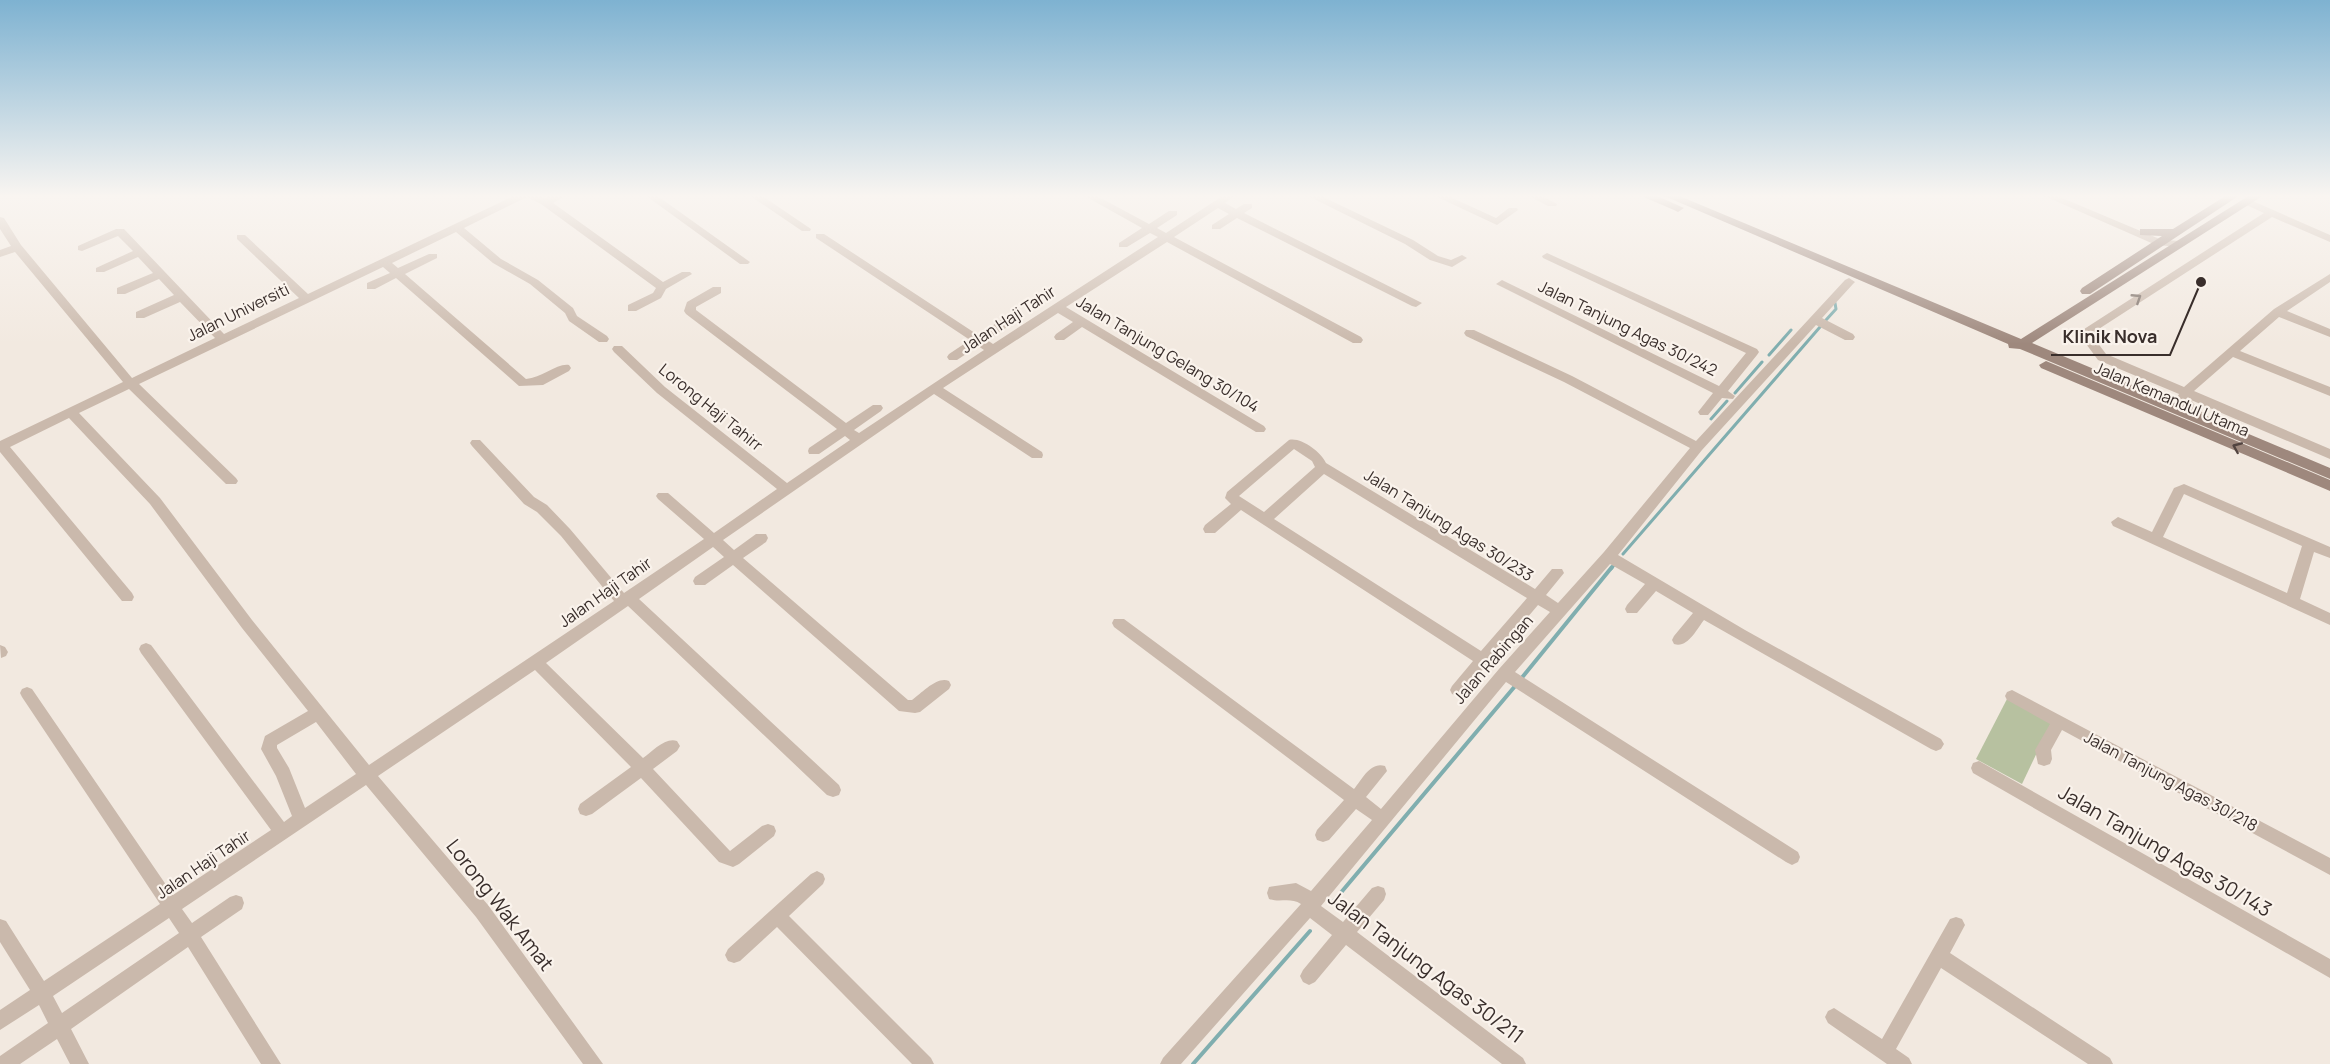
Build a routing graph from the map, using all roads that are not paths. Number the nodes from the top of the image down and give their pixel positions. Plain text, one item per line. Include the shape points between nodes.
1 (89, 245) edge
2 (132, 245) edge
3 (249, 245) edge
4 (419, 245) edge
5 (478, 245) edge
6 (604, 245) edge
7 (720, 245) edge
8 (832, 245) edge
9 (1155, 245) edge
10 (1181, 245) edge
11 (1301, 245) edge
12 (1413, 245) edge
13 (1761, 245) edge
14 (1781, 245) edge
15 (2147, 245) edge
16 (2165, 245) joint
17 (2222, 245) edge
18 (17, 247) joint
19 (82, 248) dead end
20 (2148, 251) junction
21 (139, 252) junction
22 (0, 254) edge
23 (433, 256) dead end
24 (1547, 256) dead end
25 (1462, 258) dead end
26 (383, 261) junction
27 (744, 262) dead end
28 (100, 270) dead end
29 (399, 273) junction
30 (160, 274) junction
31 (686, 274) dead end
32 (2330, 277) edge
33 (1849, 282) junction
34 (1502, 284) dead end
35 (371, 286) dead end
36 (662, 287) junction
37 (717, 290) dead end
38 (121, 291) dead end
39 (183, 296) junction
40 (305, 298) junction
41 (1416, 303) dead end
42 (632, 308) dead end
43 (1059, 308) junction
44 (2278, 312) junction
45 (140, 315) dead end
46 (1814, 320) junction
47 (1008, 321) dead end
48 (1081, 322) junction
49 (1981, 332) junction
50 (1470, 333) dead end
51 (2330, 333) edge
52 (1060, 336) dead end
53 (1849, 337) dead end
54 (221, 338) junction
55 (603, 339) dead end
56 (2023, 339) junction
57 (978, 340) junction
58 (1357, 340) dead end
59 (618, 349) dead end
60 (993, 350) junction
61 (2231, 352) junction
62 (953, 357) dead end
63 (2047, 366) junction
64 (564, 368) dead end
65 (130, 382) junction
66 (934, 388) junction
67 (1721, 392) junction
68 (2186, 392) junction
69 (2330, 392) edge
70 (1739, 401) junction
71 (876, 408) dead end
72 (71, 412) junction
73 (1704, 412) dead end
74 (2210, 422) junction
75 (844, 429) junction
76 (1260, 429) dead end
77 (858, 439) junction
78 (476, 443) dead end
79 (1, 446) edge
80 (1698, 447) junction
81 (814, 451) dead end
82 (2330, 454) edge
83 (1037, 455) dead end
84 (14, 460) junction
85 (0, 466) edge
86 (1322, 466) junction
87 (2330, 474) edge
88 (231, 482) dead end
89 (2330, 486) edge
90 (786, 489) junction
91 (663, 496) dead end
92 (1240, 503) junction
93 (1265, 519) junction
94 (2118, 522) dead end
95 (1210, 529) dead end
96 (761, 538) dead end
97 (714, 539) junction
98 (2155, 539) junction
99 (2309, 543) junction
100 (2330, 553) edge
101 (1609, 556) junction
102 (734, 557) junction
103 (1557, 573) dead end
104 (700, 581) dead end
105 (1655, 583) junction
106 (127, 597) dead end
107 (1536, 598) junction
108 (625, 599) junction
109 (2292, 602) junction
110 (1632, 609) dead end
111 (1559, 610) junction
112 (1702, 612) junction
113 (2330, 619) edge
114 (1119, 623) dead end
115 (1679, 640) dead end
116 (146, 649) dead end
117 (1483, 660) junction
118 (536, 662) junction
119 (1514, 680) junction
120 (944, 685) dead end
121 (1457, 690) dead end
122 (27, 693) dead end
123 (2012, 696) dead end
124 (318, 713) junction
125 (2059, 722) junction
126 (1936, 744) dead end
127 (672, 746) dead end
128 (2044, 759) dead end
129 (641, 767) junction
130 (1978, 768) dead end
131 (1379, 771) dead end
132 (367, 775) junction
133 (833, 790) dead end
134 (1353, 799) junction
135 (586, 809) dead end
136 (301, 818) junction
137 (1381, 819) junction
138 (768, 831) dead end
139 (282, 832) junction
140 (1323, 835) dead end
141 (1792, 857) dead end
142 (2330, 867) edge
143 (817, 879) dead end
144 (1275, 893) dead end
145 (1378, 894) dead end
146 (236, 903) dead end
147 (1311, 904) junction
148 (171, 908) junction
149 (778, 917) junction
150 (1956, 925) dead end
151 (0, 927) edge
152 (1347, 934) junction
153 (190, 935) junction
154 (734, 955) dead end
155 (1939, 956) junction
156 (2330, 969) edge
157 (1309, 976) dead end
158 (42, 993) junction
159 (1834, 1017) dead end
160 (0, 1021) edge
161 (60, 1026) junction
162 (1885, 1051) junction
163 (6, 1063) edge
164 (80, 1064) edge
165 (272, 1064) edge
166 (594, 1064) edge
167 (925, 1064) edge
168 (1169, 1064) edge
169 (1517, 1064) edge
170 (1903, 1064) edge
171 (2104, 1064) edge

1 - 19 street
2 - 21 street
3 - 40 street
4 - 26 street, Jalan Universiti
5 - 55 street via 534,282
6 - 36 street
7 - 27 street
8 - 57 street
9 - 43 street, Jalan Haji Tahir
10 - 58 street
11 - 41 street
12 - 25 street via 1441,261 1452,264
13 - 33 street
14 - 49 street
15 - 20 street
16 - 20 street
16 - 56 street
68 -> 17 street via 2102,357 2084,333
18 - 22 street
18 - 65 street
20 - 56 street
21 - 28 street
21 - 30 street
23 - 29 street
24 - 67 street via 1753,352
26 - 29 street
26 - 40 street, Jalan Universiti
29 - 35 street
29 - 64 street via 523,383 539,382
30 - 38 street
30 - 39 street
31 - 36 street
32 - 44 street
33 - 46 street, Jalan Rabingan
33 - 49 street
34 - 67 street, Jalan Tanjung Agas 30/242
36 - 42 street via 657,295
37 - 75 street via 691,305 690,311
39 - 45 street
39 - 54 street
40 - 54 street, Jalan Universiti
43 - 48 street, Jalan Tanjung Gelang 30/104
43 - 60 street, Jalan Haji Tahir
44 - 51 street
44 - 61 street
46 - 53 street
46 - 70 street, Jalan Rabingan
47 - 57 street
48 - 52 street
48 - 76 street, Jalan Tanjung Gelang 30/104
49 - 56 street
49 - 63 street
50 - 80 street
54 - 65 street, Jalan Universiti
56 - 63 street, Jalan Kemandul Utama
56 - 74 street, Jalan Kemandul Utama via 2064,362
57 - 60 street
57 - 62 street
59 - 90 street, Lorong Haji Tahirr via 661,390
60 - 66 street, Jalan Haji Tahir
61 - 68 street
61 - 69 street
89 -> 63 street, Jalan Kemandul Utama
65 - 72 street, Jalan Universiti
65 - 88 street
66 - 77 street, Jalan Haji Tahir
66 - 83 street
67 - 70 street, Jalan Tanjung Agas 30/242
67 - 73 street
68 - 74 street via 2183,398 2194,412
68 - 82 street
70 - 80 street, Jalan Rabingan
71 - 75 street
72 - 79 street, Jalan Universiti
72 - 124 street, Lorong Wak Amat via 154,501
74 - 87 street, Jalan Kemandul Utama
75 - 77 street
75 - 81 street
77 - 90 street, Jalan Haji Tahir
78 - 108 street via 528,502 543,508
79 - 84 street
80 - 101 street, Jalan Rabingan
84 - 85 street
84 - 106 street
86 - 92 street, Jalan Tanjung Agas 30/233 via 1317,458 1293,443 1233,495
86 - 93 street
86 - 107 street, Jalan Tanjung Agas 30/233
90 - 97 street, Jalan Haji Tahir
91 - 97 street
92 - 93 street
92 - 95 street
93 - 117 street
94 - 98 street
96 - 102 street
97 - 102 street
97 - 108 street, Jalan Haji Tahir
98 - 99 street via 2179,491 2184,489
98 - 109 street
99 - 100 street
99 - 109 street
101 - 105 street
101 - 111 street, Jalan Rabingan
102 - 104 street
102 - 120 street via 904,706 915,707
103 - 107 street
105 - 110 street
105 - 112 street
107 - 111 street, Jalan Tanjung Agas 30/233
107 - 117 street
108 - 118 street, Jalan Haji Tahir
108 - 133 street
109 - 113 street
111 - 119 street, Jalan Rabingan
112 - 115 street
112 - 126 street
114 - 134 street
116 - 139 street
117 - 121 street
118 - 129 street
118 - 132 street, Jalan Haji Tahir
119 - 137 street, Jalan Rabingan
119 - 141 street
122 - 148 street
123 - 125 street, Jalan Tanjung Agas 30/218
124 - 132 street, Lorong Wak Amat
124 - 136 street via 270,741 269,749
125 - 128 street via 2043,750
125 - 142 street, Jalan Tanjung Agas 30/218
127 - 129 street
129 - 135 street
129 - 138 street via 725,857 733,859
130 - 156 street, Jalan Tanjung Agas 30/143
131 - 134 street
132 - 136 street, Jalan Haji Tahir
132 - 166 street, Lorong Wak Amat via 482,911
134 - 137 street
134 - 140 street
136 - 139 street, Jalan Haji Tahir
137 - 147 street, Jalan Rabingan
139 - 148 street, Jalan Haji Tahir
143 - 149 street
144 - 147 street, Jalan Tanjung Agas 30/211 via 1296,891
145 - 152 street
146 - 153 street
147 - 152 street, Jalan Tanjung Agas 30/211
147 - 168 street, Jalan Rabingan
148 - 153 street
148 - 158 street, Jalan Haji Tahir
149 - 154 street
149 - 167 street
150 - 155 street
151 - 158 street
152 - 157 street
152 - 169 street, Jalan Tanjung Agas 30/211
153 - 161 street
153 - 165 street
155 - 162 street
155 - 171 street
158 - 160 street, Jalan Haji Tahir
158 - 161 street
159 - 162 street
161 - 163 street
161 - 164 street
162 - 170 street

